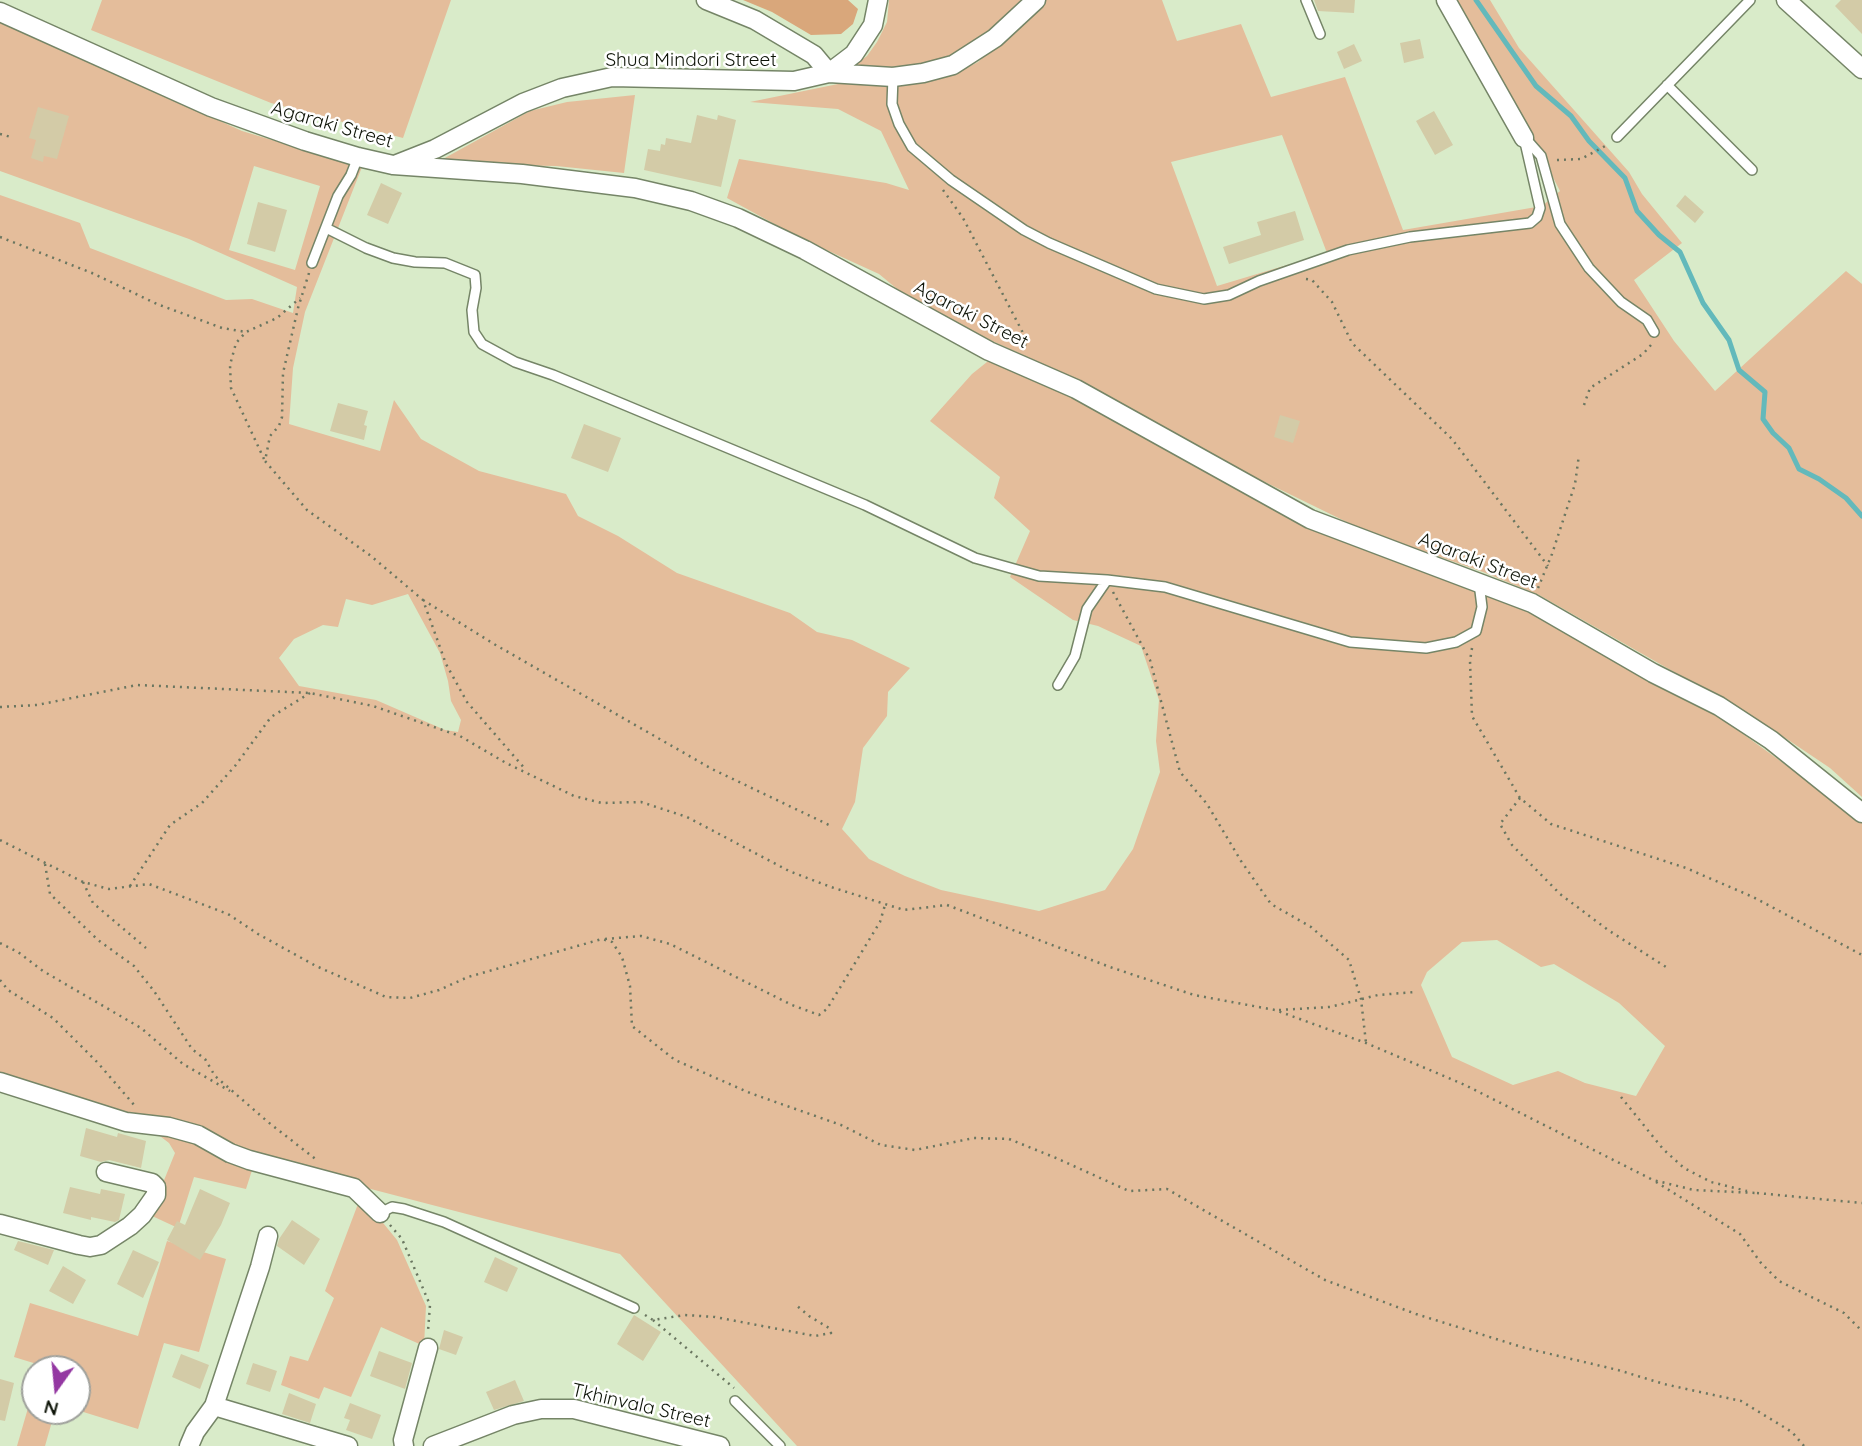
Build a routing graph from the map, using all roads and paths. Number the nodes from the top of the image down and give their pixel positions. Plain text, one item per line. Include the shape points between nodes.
1 (706, 0) edge
2 (878, 0) edge
3 (1036, 0) edge
4 (1306, 0) edge
5 (1446, 0) edge
6 (1750, 0) edge
7 (1786, 0) edge
8 (0, 12) edge
9 (1320, 34) dead end
10 (1862, 69) edge
11 (829, 73) junction
12 (893, 77) junction
13 (1667, 85) junction
14 (0, 134) edge
15 (11, 137) dead end
16 (1524, 138) junction
17 (1617, 138) joint
18 (1541, 156) junction
19 (358, 157) junction
20 (393, 165) junction
21 (1752, 170) dead end
22 (941, 187) dead end
23 (326, 228) junction
24 (0, 237) edge
25 (312, 263) joint
26 (1282, 273) junction
27 (302, 296) junction
28 (246, 332) junction
29 (1654, 332) joint
30 (1030, 369) junction
31 (1584, 405) dead end
32 (1579, 455) dead end
33 (265, 461) junction
34 (1548, 566) junction
35 (1107, 579) junction
36 (1479, 582) junction
37 (423, 600) junction
38 (1532, 603) junction
39 (1476, 631) junction
40 (1059, 685) dead end
41 (310, 693) junction
42 (0, 707) edge
43 (528, 773) junction
44 (1520, 798) junction
45 (1862, 813) edge
46 (829, 825) dead end
47 (0, 840) edge
48 (45, 864) junction
49 (83, 882) junction
50 (130, 886) junction
51 (885, 905) junction
52 (602, 939) junction
53 (0, 943) edge
54 (146, 948) dead end
55 (1862, 955) edge
56 (1665, 967) dead end
57 (0, 980) edge
58 (1415, 992) dead end
59 (1362, 999) junction
60 (1275, 1010) junction
61 (1366, 1043) junction
62 (0, 1082) edge
63 (233, 1092) junction
64 (1621, 1097) dead end
65 (154, 1125) junction
66 (323, 1164) dead end
67 (106, 1172) dead end
68 (1653, 1181) junction
69 (1756, 1193) junction
70 (1862, 1203) edge
71 (380, 1213) junction
72 (0, 1224) edge
73 (268, 1236) dead end
74 (796, 1305) dead end
75 (634, 1308) joint
76 (653, 1320) junction
77 (1862, 1331) edge
78 (428, 1348) joint
79 (735, 1401) joint
80 (214, 1406) junction
81 (189, 1446) edge
82 (348, 1446) edge
83 (404, 1446) edge
84 (433, 1446) edge
85 (720, 1446) edge
86 (779, 1446) edge
87 (1804, 1446) edge

1 - 11 street via 755,20 814,55
2 - 11 street, Shua Mindori Street via 873,25 854,54
3 - 12 street via 995,38 953,65
4 - 9 lane
5 - 16 street
6 - 13 lane
7 - 10 street
8 - 19 street, Agaraki Street via 211,107
11 - 12 street
11 - 20 street, Shua Mindori Street via 794,80 612,77 523,103 435,149
12 - 26 lane via 892,104 912,146 951,180 1049,243 1156,289 1204,299 1229,295
13 - 17 lane
13 - 21 lane
14 - 15 path
16 - 18 lane
16 - 26 lane via 1540,208 1530,223 1410,237 1348,250
17 - 18 path via 1581,159
18 - 29 lane via 1560,224 1589,268 1621,302 1647,320
19 - 20 street, Agaraki Street
19 - 23 lane
20 - 30 street, Agaraki Street via 559,177 691,201 805,250
22 - 30 path via 1022,331
23 - 25 lane
23 - 35 lane via 393,258 445,263 475,275 474,332 482,344 516,362 865,505 975,558 1039,576
24 - 28 path via 158,304
25 - 27 path
26 - 34 path via 1312,281 1332,302 1352,343 1452,439
27 - 28 path via 276,318
27 - 33 path via 283,373 282,417 270,436
28 - 33 path via 236,343 230,365 231,388
29 - 31 path via 1643,354 1590,388
30 - 36 street, Agaraki Street via 1076,389 1310,519
32 - 34 path via 1575,484
33 - 37 path via 307,510
34 - 38 path
35 - 39 lane via 1164,587 1372,646 1426,648 1456,642
35 - 40 lane via 1087,609 1075,656
35 - 59 path via 1150,660 1180,772 1207,804 1271,904 1311,927 1349,960
36 - 38 street, Agaraki Street
36 - 39 lane via 1482,607
37 - 43 path via 446,664 467,702
37 - 46 path via 712,769
38 - 45 street, Agaraki Street via 1730,713
39 - 44 path via 1470,661 1472,716
41 - 42 path via 137,685 37,705
41 - 43 path via 373,706 460,736
41 - 50 path via 271,717 202,803 170,825
43 - 51 path via 574,796 602,803 641,802 687,817 789,871
44 - 55 path via 1551,824 1686,868 1753,897
44 - 56 path via 1500,824 1512,845 1560,894
47 - 48 path
48 - 49 path
48 - 63 path via 50,894 98,940 134,966 192,1049
49 - 50 path via 109,889
49 - 54 path via 93,903
50 - 52 path via 149,884 228,914 316,966 386,998 410,998
51 - 52 path via 880,922 819,1015 670,944 641,936
51 - 60 path via 904,910 947,905 1194,995
52 - 87 path via 612,942 622,957 630,986 632,1026 675,1060 750,1093 841,1125 881,1145 915,1150 974,1138 1009,1139 1129,1191 1167,1189 1325,1280 1525,1348 1741,1401 1792,1432
53 - 63 path via 141,1028 183,1064
57 - 65 path via 52,1018
58 - 59 path
59 - 60 path via 1330,1007
59 - 61 path
60 - 61 path
61 - 68 path via 1465,1085
62 - 65 street via 126,1122
63 - 66 path
64 - 69 path via 1684,1168 1711,1182
65 - 71 street via 198,1135 249,1160 354,1188
67 - 72 street via 152,1183 156,1195 130,1226 101,1245 79,1245
68 - 69 path via 1694,1190
68 - 77 path via 1740,1234 1780,1281 1844,1313
69 - 70 path
71 - 75 lane via 392,1207 444,1222
71 - 78 path via 402,1239 430,1305
73 - 80 street
74 - 76 path via 831,1333 815,1336 715,1317
75 - 76 path
76 - 79 path via 740,1394
78 - 83 street
79 - 86 lane
80 - 81 street
80 - 82 street
84 - 85 street, Tkhinvala Street via 541,1409 574,1409

